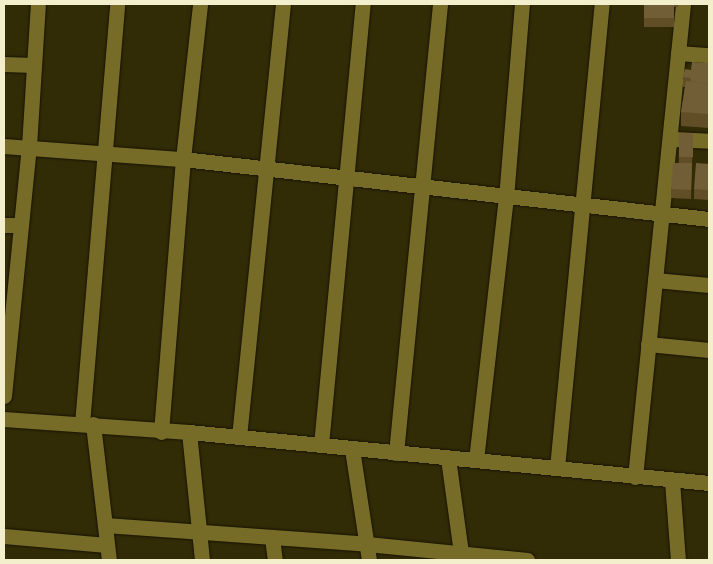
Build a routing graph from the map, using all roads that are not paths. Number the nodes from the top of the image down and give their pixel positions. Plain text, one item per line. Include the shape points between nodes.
1 (38, 4) edge
2 (117, 4) edge
3 (200, 4) edge
4 (282, 4) edge
5 (363, 4) edge
6 (440, 4) edge
7 (522, 4) edge
8 (602, 4) edge
9 (684, 4) edge
10 (678, 53) junction
11 (709, 56) edge
12 (4, 64) edge
13 (34, 66) junction
14 (670, 139) junction
15 (709, 141) edge
16 (4, 146) edge
17 (29, 146) junction
18 (103, 152) junction
19 (183, 159) junction
20 (266, 168) junction
21 (347, 178) junction
22 (423, 187) junction
23 (506, 198) junction
24 (581, 205) junction
25 (661, 214) junction
26 (709, 219) edge
27 (4, 225) edge
28 (21, 225) junction
29 (655, 280) junction
30 (709, 285) edge
31 (7, 329) edge
32 (648, 344) junction
33 (709, 350) edge
34 (4, 396) edge
35 (4, 419) edge
36 (88, 424) junction
37 (161, 432) junction
38 (189, 432) junction
39 (239, 437) junction
40 (321, 445) junction
41 (352, 449) junction
42 (396, 453) junction
43 (448, 458) junction
44 (476, 460) junction
45 (557, 468) junction
46 (635, 477) junction
47 (672, 481) junction
48 (709, 483) edge
49 (105, 525) junction
50 (199, 532) junction
51 (4, 536) edge
52 (272, 537) junction
53 (367, 544) junction
54 (108, 553) edge
55 (461, 557) edge
56 (202, 560) edge
57 (275, 560) edge
58 (369, 560) edge
59 (527, 560) edge
60 (678, 560) edge

1 - 13 street
2 - 18 street
3 - 19 street
4 - 20 street
5 - 21 street
6 - 22 street
7 - 23 street
8 - 24 street
9 - 10 street
10 - 11 street
10 - 14 street
12 - 13 street
13 - 17 street
14 - 15 street
14 - 25 street
16 - 17 street
17 - 18 street
17 - 28 street
18 - 19 street
18 - 36 street
19 - 20 street
19 - 37 street
20 - 21 street
20 - 39 street
21 - 22 street
21 - 40 street
22 - 23 street
22 - 42 street
23 - 24 street
23 - 44 street
24 - 25 street
24 - 45 street
25 - 26 street
25 - 29 street
27 - 28 street
28 - 31 street
29 - 30 street
29 - 32 street
31 - 34 street
32 - 33 street
32 - 46 street
35 - 36 street
36 - 37 street
36 - 49 street
37 - 38 street
38 - 39 street
38 - 50 street
39 - 40 street
40 - 41 street
41 - 42 street
41 - 53 street
42 - 43 street
43 - 44 street
43 - 55 street
44 - 45 street
45 - 46 street
46 - 47 street
47 - 48 street
47 - 60 street
49 - 50 street
49 - 54 street
50 - 52 street
50 - 56 street
51 - 54 street
52 - 53 street
52 - 57 street
53 - 55 street
53 - 58 street
55 - 59 street

